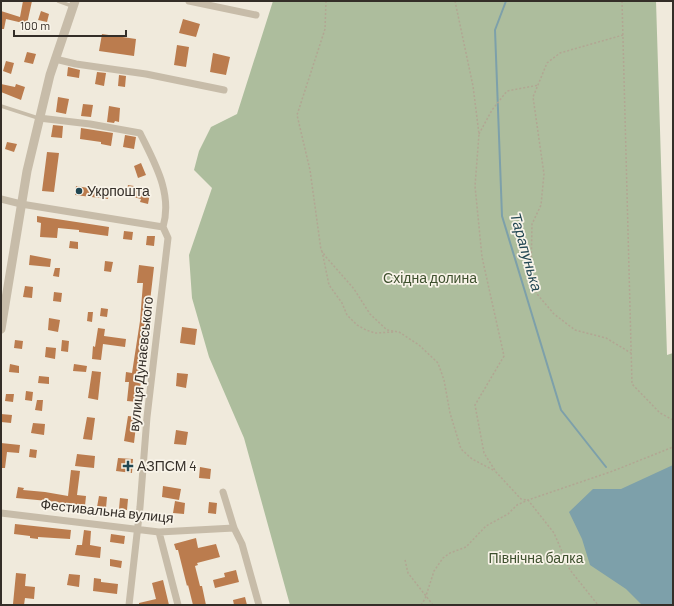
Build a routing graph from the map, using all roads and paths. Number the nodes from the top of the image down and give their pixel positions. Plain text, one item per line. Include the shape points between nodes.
1 (58, 1) edge
2 (189, 1) edge
3 (326, 1) edge
4 (455, 1) edge
5 (622, 1) edge
6 (74, 4) edge
7 (256, 15) dead end
8 (623, 36) junction
9 (55, 59) junction
10 (539, 85) junction
11 (224, 90) dead end
12 (1, 106) edge
13 (39, 118) junction
14 (479, 134) junction
15 (1, 199) edge
16 (21, 204) junction
17 (163, 227) junction
18 (321, 250) junction
19 (1, 329) edge
20 (397, 332) junction
21 (631, 353) junction
22 (673, 420) edge
23 (673, 447) edge
24 (496, 472) junction
25 (223, 492) dead end
26 (528, 500) junction
27 (1, 513) edge
28 (137, 528) junction
29 (234, 528) junction
30 (159, 532) junction
31 (405, 560) dead end
32 (426, 595) junction
33 (129, 605) edge
34 (178, 605) edge
35 (259, 605) edge
36 (421, 605) edge
37 (433, 605) edge
38 (598, 605) edge

1 - 6 lane
2 - 7 street
3 - 18 path via 325,29 297,115 310,170
4 - 14 path via 473,86
5 - 8 path
6 - 9 street
8 - 10 path via 560,53 547,63
8 - 21 path
9 - 11 street
9 - 13 street
10 - 14 path via 508,90 492,110
10 - 21 path via 533,97 544,174 541,205 532,224 531,274 537,294 554,314 575,330 606,338
12 - 13 lane
13 - 16 street
13 - 17 street, вулиця Дунаєвського via 140,133 163,181 166,202
14 - 24 path via 475,186 482,257 504,356 475,405 484,453
15 - 16 street
16 - 17 street
16 - 19 street
17 - 28 street, вулиця Дунаєвського via 168,238
18 - 20 path via 354,289 370,314 387,330
18 - 20 path via 329,285 347,315 366,330 375,333
20 - 24 path via 419,345 438,363 461,449 472,459
21 - 22 path via 632,384 660,413
23 - 26 path via 613,472
24 - 26 path via 521,498
25 - 29 street
26 - 32 path via 486,526 466,547 443,558 434,571
26 - 38 path via 554,533 570,570
27 - 28 street, Фестивальна вулиця
28 - 30 street, Фестивальна вулиця
28 - 33 street, вулиця Дунаєвського
29 - 30 street, Фестивальна вулиця
29 - 35 street via 242,544
30 - 34 street
31 - 32 path via 408,573
32 - 36 path
32 - 37 path

